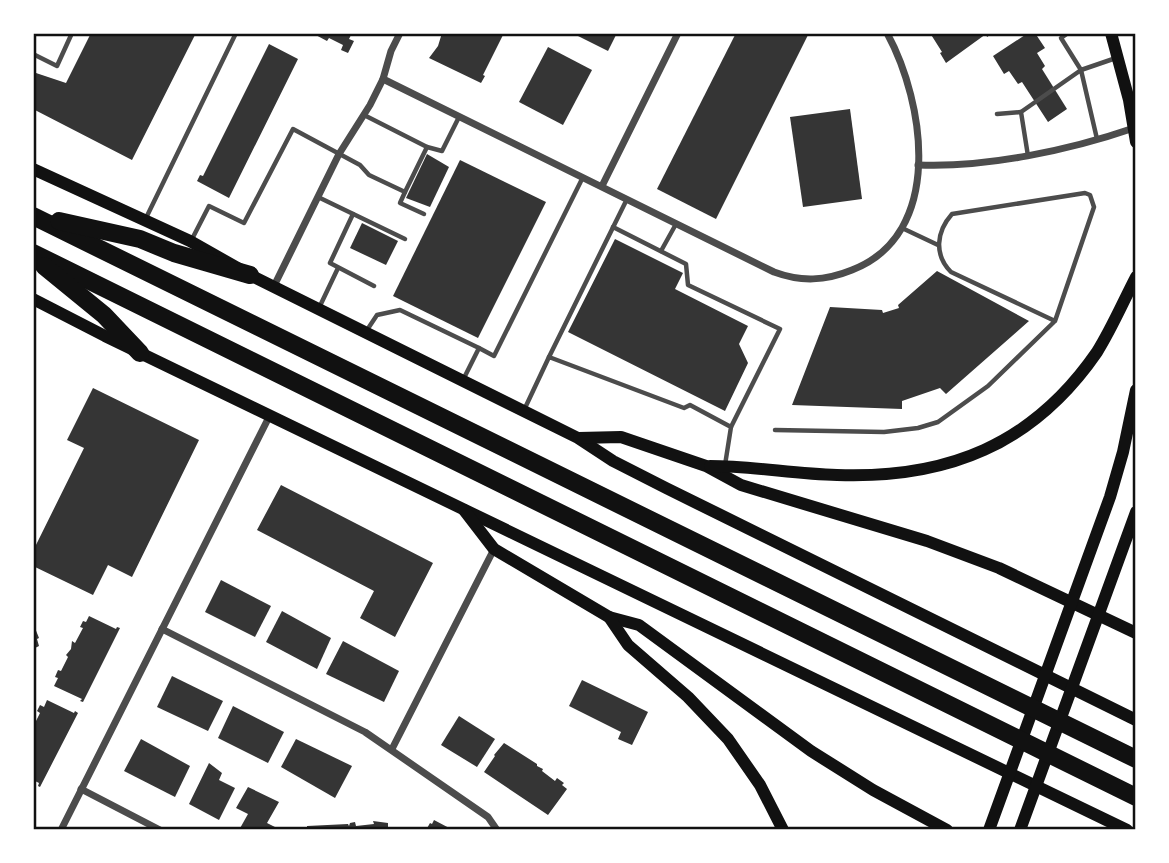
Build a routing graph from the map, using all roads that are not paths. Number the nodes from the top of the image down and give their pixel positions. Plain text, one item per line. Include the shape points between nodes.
1 (72, 33) edge
2 (236, 33) edge
3 (400, 33) edge
4 (678, 33) edge
5 (887, 33) edge
6 (1068, 33) edge
7 (1111, 33) edge
8 (33, 54) edge
9 (1118, 57) junction
10 (1081, 71) junction
11 (383, 79) junction
12 (1021, 112) junction
13 (997, 114) dead end
14 (364, 115) junction
15 (459, 117) junction
16 (1135, 133) edge
17 (1097, 140) junction
18 (427, 147) junction
19 (339, 154) junction
20 (1028, 156) junction
21 (918, 165) junction
22 (33, 169) edge
23 (583, 177) junction
24 (602, 186) junction
25 (405, 192) junction
26 (318, 197) junction
27 (627, 199) junction
28 (353, 214) junction
29 (33, 215) edge
30 (424, 215) dead end
31 (145, 220) junction
32 (676, 224) junction
33 (613, 227) junction
34 (902, 229) junction
35 (405, 239) dead end
36 (190, 241) junction
37 (938, 245) junction
38 (661, 251) junction
39 (33, 255) edge
40 (338, 268) junction
41 (250, 275) junction
42 (1136, 276) edge
43 (274, 286) junction
44 (374, 286) dead end
45 (33, 299) edge
46 (318, 308) junction
47 (1055, 321) junction
48 (366, 332) junction
49 (479, 348) junction
50 (140, 353) junction
51 (549, 357) junction
52 (463, 381) junction
53 (1136, 390) edge
54 (524, 411) junction
55 (270, 415) junction
56 (730, 427) junction
57 (775, 430) dead end
58 (578, 438) junction
59 (706, 466) junction
60 (725, 466) junction
61 (463, 509) junction
62 (1136, 512) edge
63 (494, 549) junction
64 (1073, 604) junction
65 (1098, 616) junction
66 (609, 617) junction
67 (162, 629) junction
68 (1136, 633) edge
69 (1136, 720) edge
70 (392, 749) junction
71 (1136, 759) edge
72 (81, 789) junction
73 (1136, 797) edge
74 (1021, 827) edge
75 (61, 830) edge
76 (160, 830) edge
77 (497, 830) edge
78 (783, 830) edge
79 (947, 830) edge
80 (989, 830) edge
81 (1127, 830) edge

1 - 8 lane via 57,66
2 - 31 lane
3 - 11 street
4 - 24 street
5 - 21 street via 912,96
6 - 10 lane via 1061,38
7 - 9 main road
9 - 10 lane
9 - 16 main road
10 - 12 lane
10 - 17 lane
11 - 14 street
11 - 15 street
12 - 13 lane
12 - 20 lane
14 - 18 lane
14 - 19 street
15 - 18 lane via 442,151
15 - 23 street
16 - 17 street
17 - 20 street
18 - 25 lane
19 - 25 lane
19 - 26 street
19 - 36 lane via 293,129 244,223 209,206
20 - 21 street
21 - 34 street via 914,198
22 - 31 main road
23 - 24 street
23 - 49 lane via 494,356
24 - 27 street
25 - 30 lane via 400,203
26 - 28 lane
26 - 43 street
27 - 32 street
27 - 33 lane
28 - 35 lane
28 - 40 lane via 330,263
29 - 41 highway via 140,239
29 - 71 highway
31 - 36 main road
32 - 34 street via 774,272 807,280 859,268 888,247
32 - 38 lane
33 - 38 lane
33 - 51 lane
34 - 37 lane
36 - 41 main road
37 - 47 lane via 941,262 951,272
37 - 47 lane via 953,214 1090,195 1094,207
38 - 56 lane via 686,264 688,285 780,329
39 - 50 highway via 104,315
39 - 73 highway
40 - 44 lane
40 - 46 lane
41 - 43 main road
42 - 60 main road via 1106,337 1077,379 1041,414 982,451 935,468 891,475
43 - 46 main road
45 - 50 main road
46 - 48 main road
47 - 57 lane via 988,386 938,422 884,432
48 - 49 lane via 377,315 400,310
48 - 52 main road
49 - 52 lane
50 - 55 main road
51 - 54 lane
51 - 56 lane via 684,408 690,405
52 - 54 main road
53 - 64 main road via 1117,475
54 - 58 main road
55 - 61 main road
55 - 67 street
56 - 60 lane
58 - 59 main road via 621,437
58 - 69 main road via 613,461 794,553
59 - 60 main road
59 - 64 main road via 741,485 974,559
61 - 63 main road
61 - 81 main road
62 - 65 main road
63 - 66 main road
63 - 70 street
64 - 65 main road
64 - 80 main road
65 - 68 main road
65 - 74 main road
66 - 78 main road via 628,645 728,739 760,785
66 - 79 main road via 639,625 811,751
67 - 70 street
67 - 72 street
70 - 77 street via 488,817
72 - 75 street
72 - 76 street

